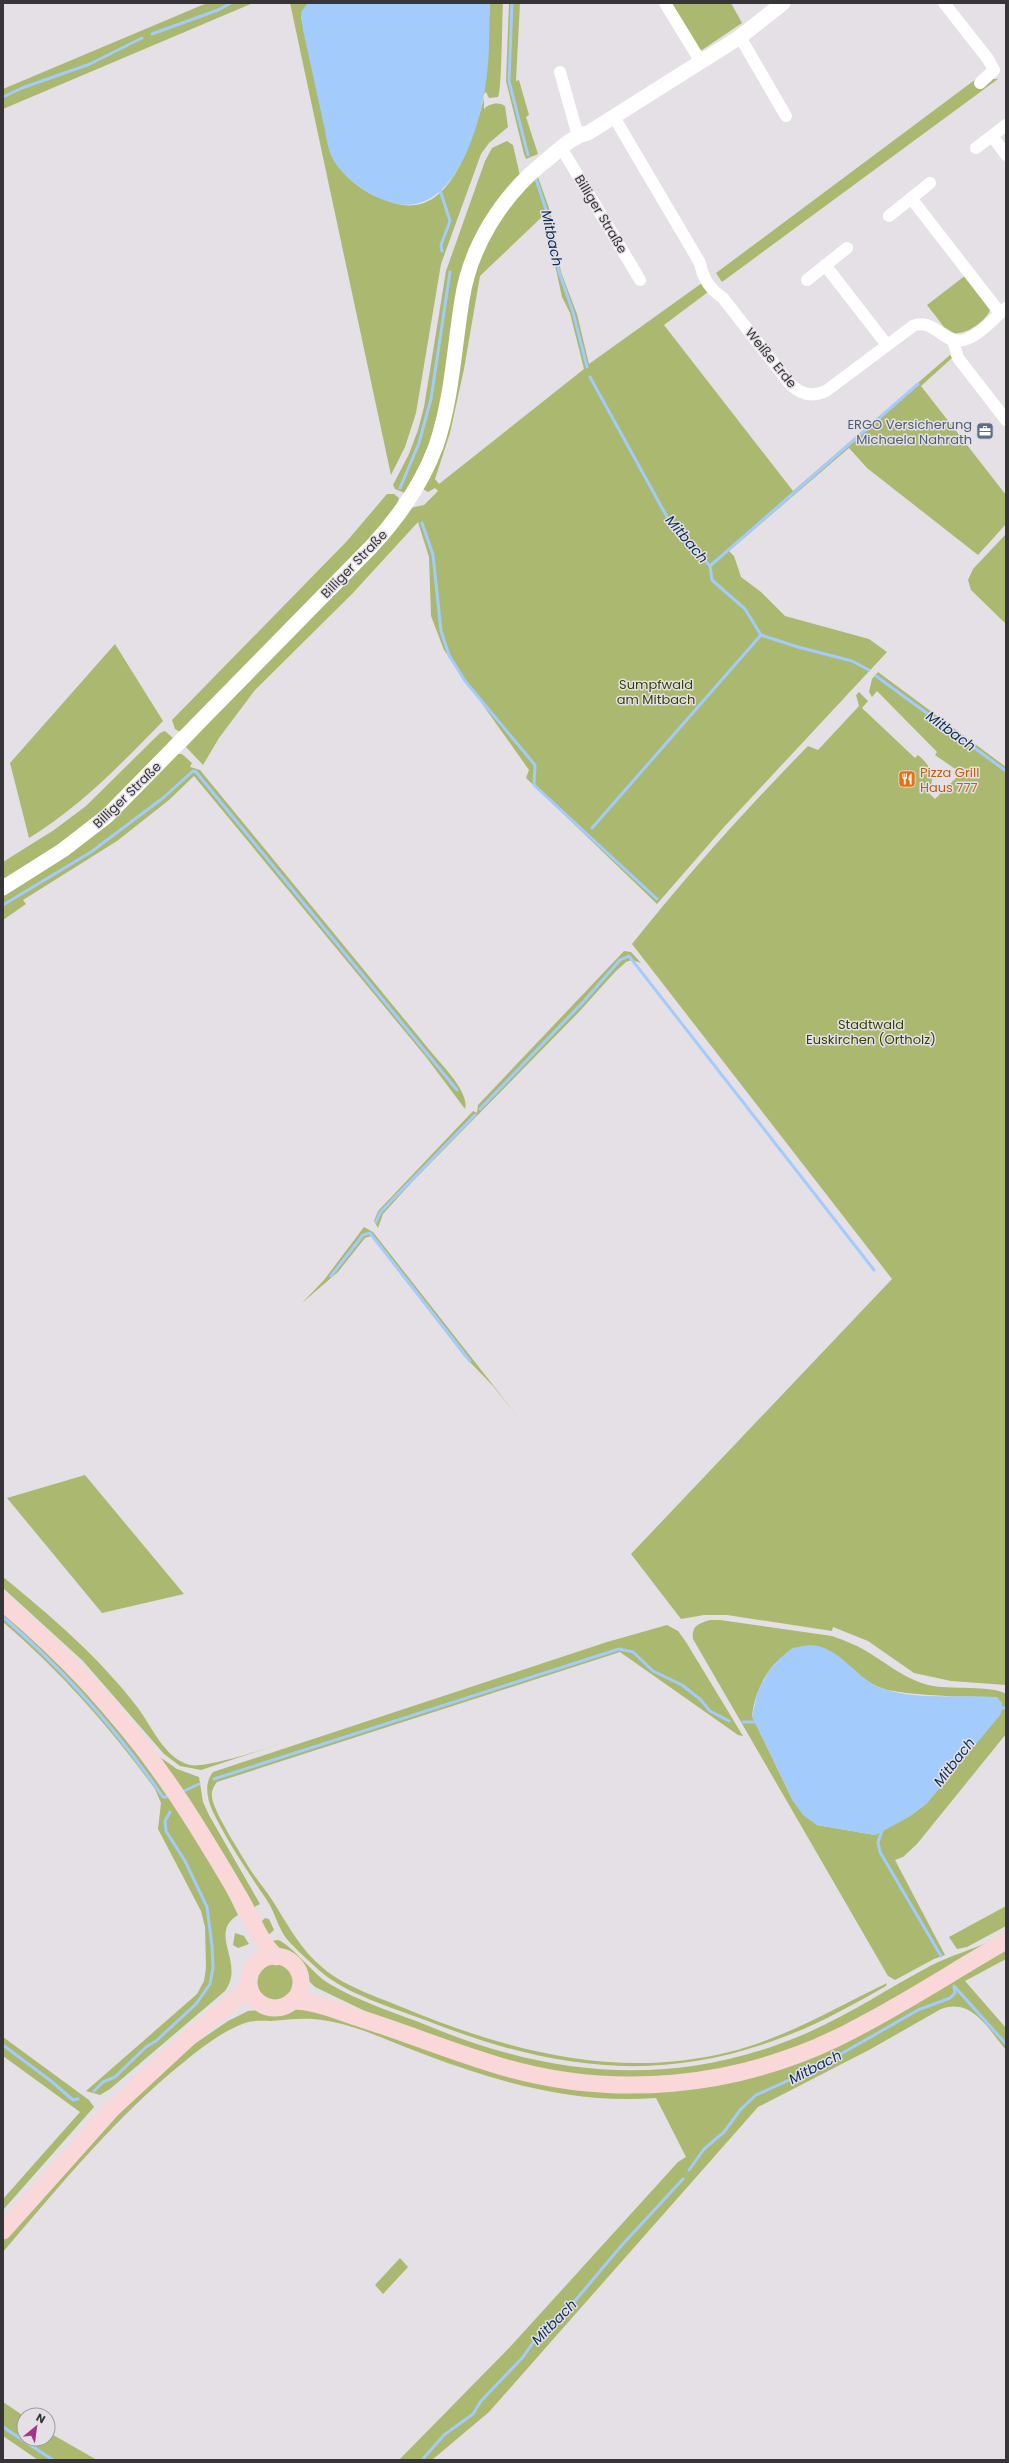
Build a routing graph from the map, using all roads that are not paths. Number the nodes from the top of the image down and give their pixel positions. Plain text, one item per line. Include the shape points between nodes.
1 (665, 3) edge
2 (783, 3) edge
3 (944, 3) edge
4 (740, 37) junction
5 (701, 62) junction
6 (560, 72) dead end
7 (980, 83) dead end
8 (786, 116) dead end
9 (614, 117) junction
10 (1006, 125) edge
11 (578, 136) junction
12 (992, 136) junction
13 (976, 148) dead end
14 (562, 149) junction
15 (1006, 154) edge
16 (930, 183) dead end
17 (911, 198) junction
18 (889, 216) dead end
19 (847, 248) dead end
20 (825, 265) junction
21 (640, 280) dead end
22 (807, 280) dead end
23 (1003, 311) edge
24 (953, 340) junction
25 (887, 344) junction
26 (1006, 420) edge
27 (3, 888) edge
28 (3, 1603) edge
29 (225, 1875) junction
30 (1006, 1941) edge
31 (276, 1957) junction
32 (256, 1965) junction
33 (300, 1981) junction
34 (249, 1983) junction
35 (292, 2001) junction
36 (261, 2004) junction
37 (394, 2029) junction
38 (172, 2054) junction
39 (3, 2230) edge

1 - 5 street
2 - 4 street, Billiger Straße
3 - 7 street via 994,70
4 - 5 street, Billiger Straße
4 - 8 street
5 - 9 street, Billiger Straße
6 - 11 street
9 - 11 street, Billiger Straße via 588,133
9 - 25 street, Weiße Erde via 700,263 703,275 712,289 723,298 790,384 805,394 815,395 826,391
10 - 12 street
11 - 14 street, Billiger Straße
12 - 13 street
12 - 15 street
14 - 21 street, Billiger Straße
14 - 27 street, Billiger Straße via 514,191 492,221 478,248 462,299 441,428 422,477 399,514 371,547 107,816 63,850
16 - 17 street
17 - 18 street
17 - 23 street
19 - 20 street
20 - 22 street
20 - 25 street
23 - 24 street via 970,337
24 - 25 street, Weiße Erde via 930,325 921,324 908,328
24 - 26 street via 958,358
28 - 29 main road via 77,1671 127,1727 185,1808
29 - 31 main road via 263,1942
29 - 32 main road via 253,1946
30 - 37 main road via 837,2038 777,2062 703,2080 616,2086 559,2080 490,2063
31 - 32 main road via 265,1959
31 - 33 main road via 293,1964
32 - 34 main road
33 - 35 main road via 298,1992
33 - 37 main road via 314,1991
34 - 36 main road via 253,1996
34 - 38 main road via 241,1995
35 - 36 main road via 278,2008
35 - 37 main road via 308,2002
36 - 38 main road via 246,2007
38 - 39 main road via 112,2109

